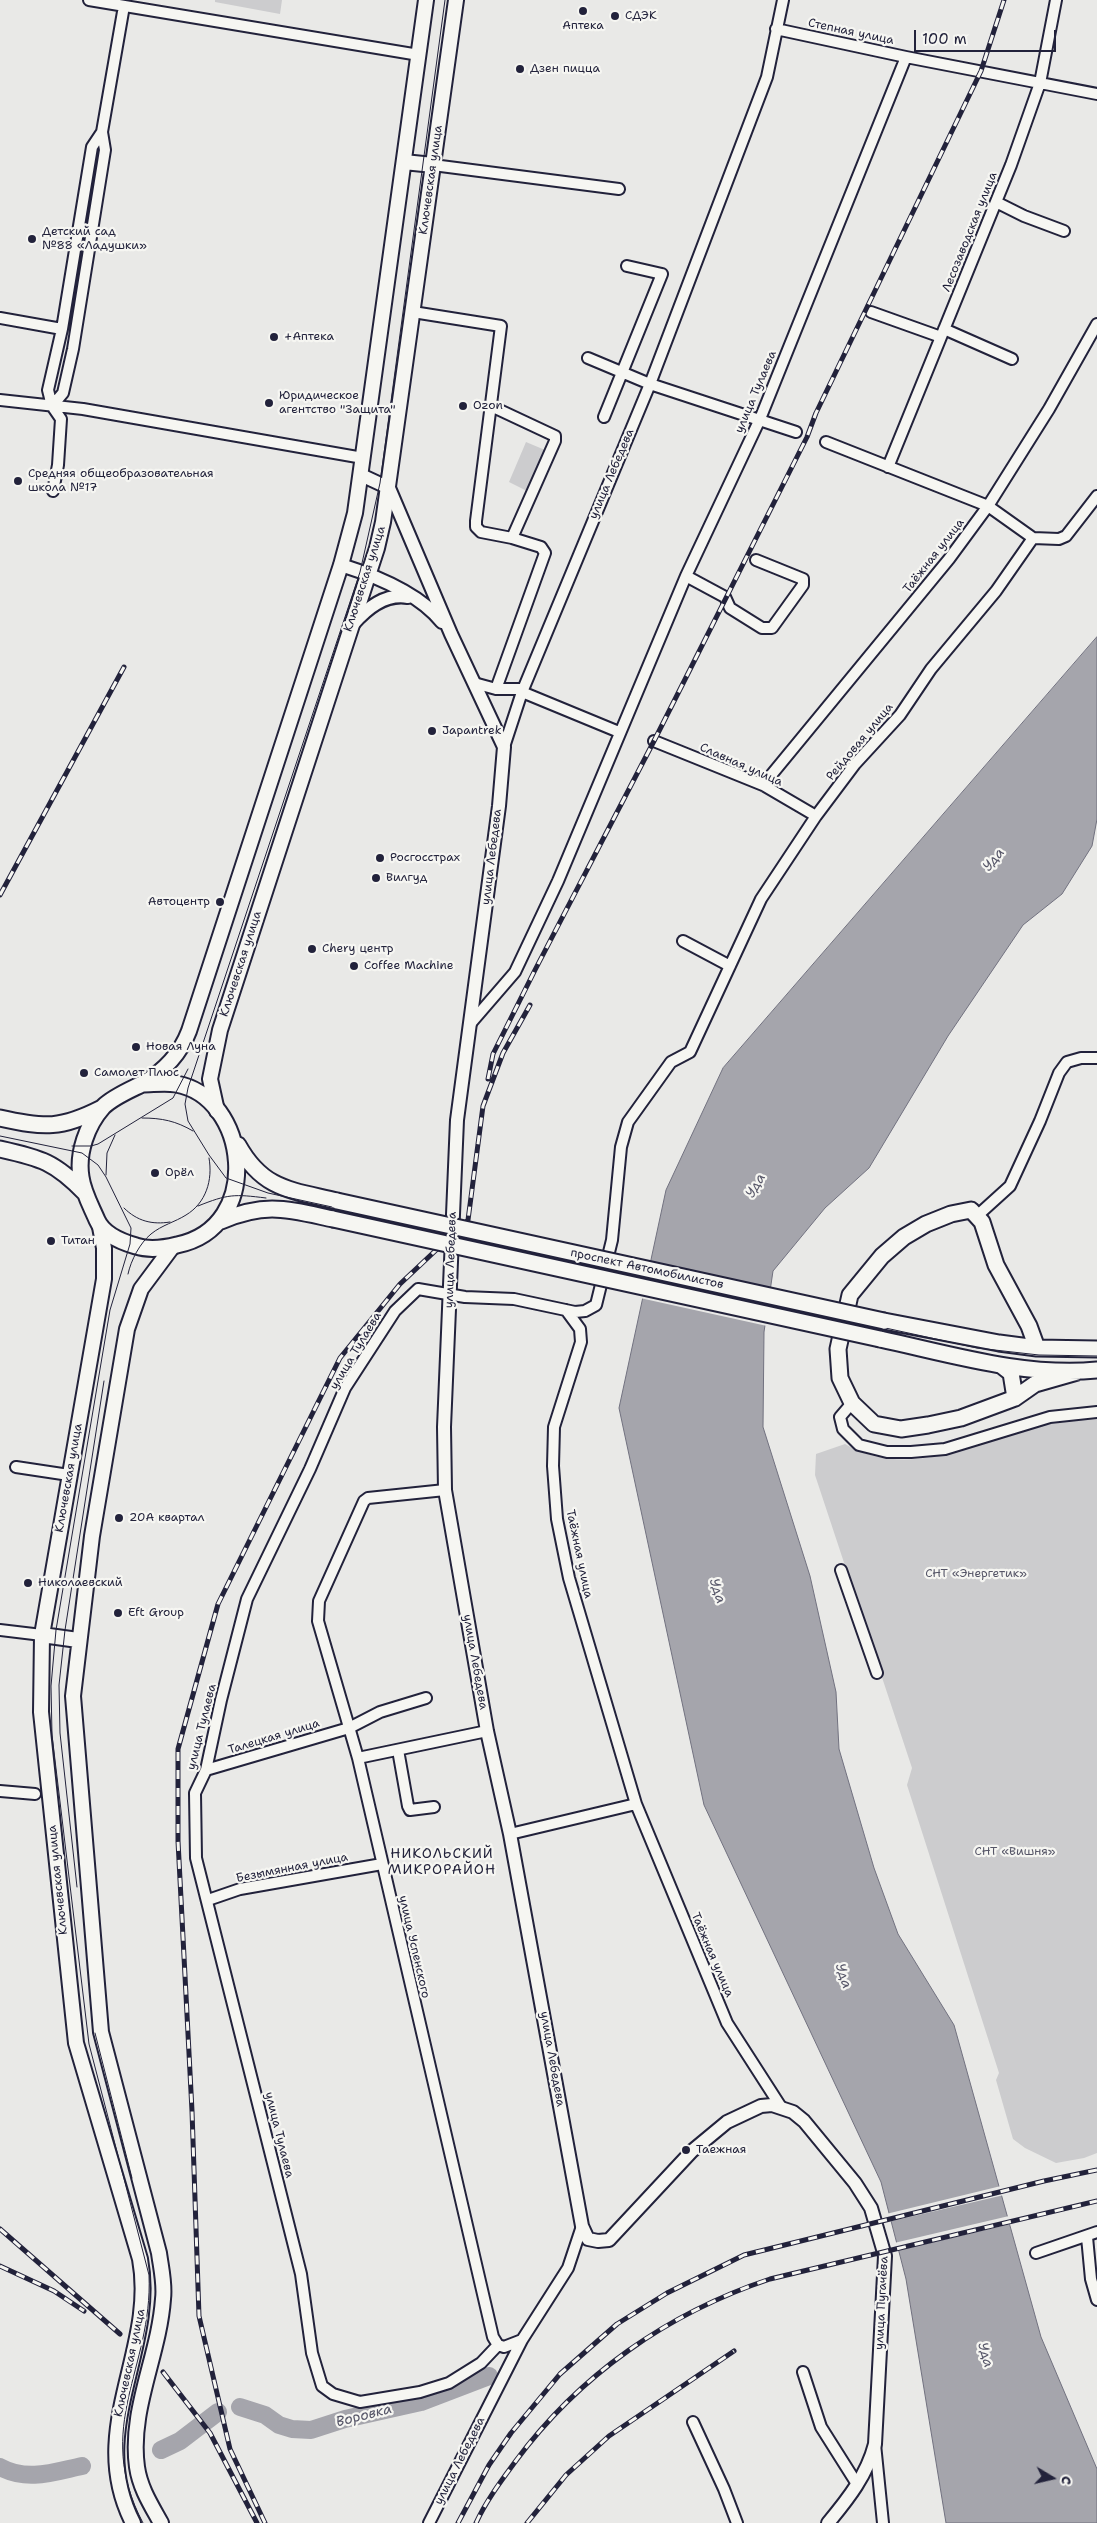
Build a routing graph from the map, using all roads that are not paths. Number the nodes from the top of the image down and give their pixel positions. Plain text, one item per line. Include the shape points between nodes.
1 (89, 0) edge
2 (426, 0) edge
3 (456, 0) edge
4 (783, 0) edge
5 (1056, 0) edge
6 (124, 6) junction
7 (776, 28) junction
8 (419, 55) junction
9 (906, 57) junction
10 (1040, 83) junction
11 (1097, 94) edge
12 (102, 132) junction
13 (404, 162) junction
14 (433, 166) junction
15 (619, 189) dead end
16 (996, 202) junction
17 (1064, 231) dead end
18 (76, 247) junction
19 (89, 249) junction
20 (627, 266) dead end
21 (413, 312) junction
22 (871, 312) dead end
23 (0, 318) edge
24 (1097, 324) edge
25 (62, 329) junction
26 (943, 333) junction
27 (588, 358) dead end
28 (1012, 359) dead end
29 (622, 372) junction
30 (650, 384) junction
31 (0, 400) edge
32 (52, 406) junction
33 (491, 406) junction
34 (604, 417) dead end
35 (760, 419) junction
36 (796, 432) dead end
37 (826, 442) dead end
38 (363, 458) junction
39 (888, 467) junction
40 (361, 474) junction
41 (389, 488) junction
42 (53, 491) dead end
43 (1097, 496) edge
44 (988, 506) junction
45 (512, 538) junction
46 (1033, 538) junction
47 (756, 560) dead end
48 (341, 565) junction
49 (368, 574) junction
50 (686, 576) junction
51 (412, 597) junction
52 (349, 628) junction
53 (451, 634) junction
54 (474, 683) junction
55 (496, 689) junction
56 (522, 690) junction
57 (619, 732) junction
58 (654, 741) dead end
59 (504, 747) junction
60 (763, 785) junction
61 (816, 816) junction
62 (683, 941) dead end
63 (730, 966) junction
64 (471, 1022) junction
65 (1097, 1058) edge
66 (142, 1084) junction
67 (104, 1107) junction
68 (217, 1111) junction
69 (0, 1118) edge
70 (228, 1127) junction
71 (0, 1149) edge
72 (86, 1194) junction
73 (978, 1215) junction
74 (221, 1221) junction
75 (100, 1227) junction
76 (173, 1246) junction
77 (450, 1293) junction
78 (566, 1310) junction
79 (1038, 1348) junction
80 (1097, 1349) edge
81 (1002, 1366) junction
82 (1097, 1370) edge
83 (1077, 1372) junction
84 (1015, 1398) junction
85 (852, 1404) junction
86 (1097, 1412) edge
87 (16, 1467) dead end
88 (69, 1475) junction
89 (444, 1490) junction
90 (840, 1570) dead end
91 (0, 1630) edge
92 (42, 1635) junction
93 (78, 1640) junction
94 (877, 1673) dead end
95 (426, 1698) dead end
96 (349, 1728) junction
97 (487, 1731) junction
98 (398, 1750) junction
99 (358, 1758) junction
100 (206, 1770) junction
101 (0, 1790) edge
102 (35, 1794) dead end
103 (636, 1804) junction
104 (434, 1807) dead end
105 (510, 1834) junction
106 (382, 1864) junction
107 (208, 1900) junction
108 (781, 2107) junction
109 (582, 2226) junction
110 (1097, 2232) edge
111 (1086, 2237) junction
112 (1036, 2253) dead end
113 (1097, 2300) edge
114 (522, 2340) junction
115 (498, 2345) junction
116 (803, 2372) dead end
117 (693, 2422) dead end
118 (875, 2444) junction
119 (857, 2484) junction
120 (133, 2523) edge
121 (161, 2523) edge
122 (428, 2523) edge
123 (737, 2523) edge
124 (828, 2523) edge
125 (883, 2523) edge

1 - 6 street
2 - 8 main road
3 - 14 main road, Ключевская улица
4 - 7 street, улица Лебедева
5 - 10 street, Лесозаводская улица
6 - 8 street
6 - 12 street
7 - 9 street, Степная улица
7 - 30 street, улица Лебедева via 767,77
8 - 13 main road
9 - 10 street, Степная улица
9 - 35 street, улица Тулаева
10 - 11 street, Степная улица
10 - 16 street, Лесозаводская улица
12 - 18 street via 92,147
12 - 19 street via 105,150
13 - 14 main road
13 - 38 main road
14 - 15 street
14 - 21 main road, Ключевская улица
16 - 17 street
16 - 26 street, Лесозаводская улица
18 - 19 street
18 - 25 street
19 - 32 street via 63,393
20 - 29 street via 662,274
21 - 33 street via 501,326
21 - 41 main road, Ключевская улица
22 - 26 street
23 - 25 street
24 - 44 street, Таёжная улица via 1050,409
25 - 32 street via 48,390
26 - 28 street
26 - 39 street, Лесозаводская улица
27 - 29 street
29 - 30 street
29 - 34 street
30 - 35 street
30 - 56 street, улица Лебедева
31 - 32 street
32 - 38 street
32 - 42 street via 61,419
33 - 45 street via 476,527 481,532
33 - 45 street via 555,436
35 - 36 street
35 - 50 street, улица Тулаева
37 - 39 street
38 - 40 main road
39 - 44 street
40 - 41 street
40 - 48 main road
41 - 49 main road, Ключевская улица
41 - 53 street
43 - 46 street via 1066,536 1059,539
44 - 46 street
44 - 60 street, Таёжная улица via 949,559
45 - 55 street via 541,547 545,553
46 - 61 street, Рейдовая улица via 996,591 931,669 900,715 855,764
47 - 50 street via 803,579 803,585 772,628 762,628 730,608 725,596
48 - 49 street
48 - 66 main road via 185,1041 162,1072
49 - 51 street
49 - 52 main road, Ключевская улица
50 - 57 street, улица Тулаева
51 - 52 street via 392,597 375,604
51 - 53 street via 431,610
52 - 68 main road, Ключевская улица via 220,1030 210,1079
53 - 54 street
54 - 55 street
54 - 59 street
55 - 56 street
56 - 57 street
56 - 59 street, улица Лебедева
57 - 64 street, улица Тулаева via 558,881 515,972
58 - 60 street, Славная улица
59 - 64 street, улица Лебедева
60 - 61 street, Славная улица
61 - 63 street, Рейдовая улица via 761,899
62 - 63 street
63 - 78 street, Рейдовая улица via 690,1052 671,1062 628,1122 621,1147 612,1240 596,1305 585,1311
64 - 77 street, улица Лебедева via 456,1120
65 - 73 street via 1067,1062 1058,1073 1010,1186
66 - 67 main road
66 - 68 main road via 181,1085 204,1097
67 - 69 main road via 79,1119 52,1125 34,1126
67 - 72 main road via 86,1134 83,1147 80,1167
68 - 70 main road
70 - 74 main road via 238,1162 238,1178 230,1207
70 - 79 main road, проспект Автомобилистов, bridge via 246,1160 260,1175 286,1189 884,1321 975,1340
71 - 72 main road via 48,1162
72 - 75 main road
73 - 79 main road via 996,1266
73 - 85 main road via 971,1210 959,1211 904,1237 882,1256 850,1295 838,1349 840,1378
74 - 76 main road via 206,1234
74 - 81 main road, проспект Автомобилистов, bridge via 261,1208 295,1211
75 - 76 main road via 121,1241 139,1247
75 - 88 main road, Ключевская улица via 104,1279
76 - 93 main road, Ключевская улица via 141,1289 127,1329
77 - 78 street via 486,1299 514,1299
77 - 89 street, улица Лебедева
77 - 100 street, улица Тулаева via 418,1289 395,1311 345,1388 247,1599
78 - 103 street, Таёжная улица via 580,1329 581,1342 554,1427 557,1519 570,1578
79 - 80 main road, проспект Автомобилистов
81 - 83 main road, проспект Автомобилистов
81 - 84 main road via 1011,1373
82 - 83 main road, проспект Автомобилистов
83 - 84 main road via 1035,1384
84 - 85 main road via 961,1418 902,1428 874,1424
85 - 86 street via 840,1417 843,1430 859,1445 887,1452 945,1449 1050,1417
87 - 88 street
88 - 92 main road, Ключевская улица
89 - 96 street, улица Успенского via 364,1501 319,1600 318,1621
89 - 97 street, улица Лебедева
90 - 94 street
91 - 92 street
92 - 93 main road
92 - 120 main road, Ключевская улица via 41,1712 76,2043 140,2259 143,2280 141,2314 120,2404 115,2460 123,2502
93 - 121 main road, Ключевская улица via 73,1696 101,2032 163,2278 164,2298 138,2422 136,2449 141,2485
95 - 96 street, Талецкая улица via 380,1712
96 - 99 street, улица Успенского
96 - 100 street, Талецкая улица
97 - 98 street
97 - 105 street, улица Лебедева
98 - 99 street
98 - 104 street via 410,1810
99 - 106 street, улица Успенского
100 - 107 street, улица Тулаева via 196,1793 194,1825 196,1858
101 - 102 street
103 - 105 street
103 - 108 street, Таёжная улица via 727,2023
105 - 109 street, улица Лебедева
106 - 107 street, Безымянная улица via 240,1889
106 - 115 street, улица Успенского via 490,2327
107 - 115 street, улица Тулаева via 301,2274 312,2353 322,2386 333,2394 360,2402 420,2392 449,2382 481,2363
108 - 109 street via 761,2106 727,2122 692,2151 609,2240 598,2242 588,2239
108 - 118 street, улица Пугачёва via 804,2120 855,2183 871,2208 885,2256
109 - 114 street, улица Лебедева via 568,2268
110 - 111 street
111 - 112 street
111 - 113 street
114 - 115 street via 504,2347
114 - 122 street, улица Лебедева
116 - 119 street via 821,2427
117 - 123 street
118 - 119 street, улица Пугачёва via 869,2466
118 - 125 street
119 - 124 street, улица Пугачёва

